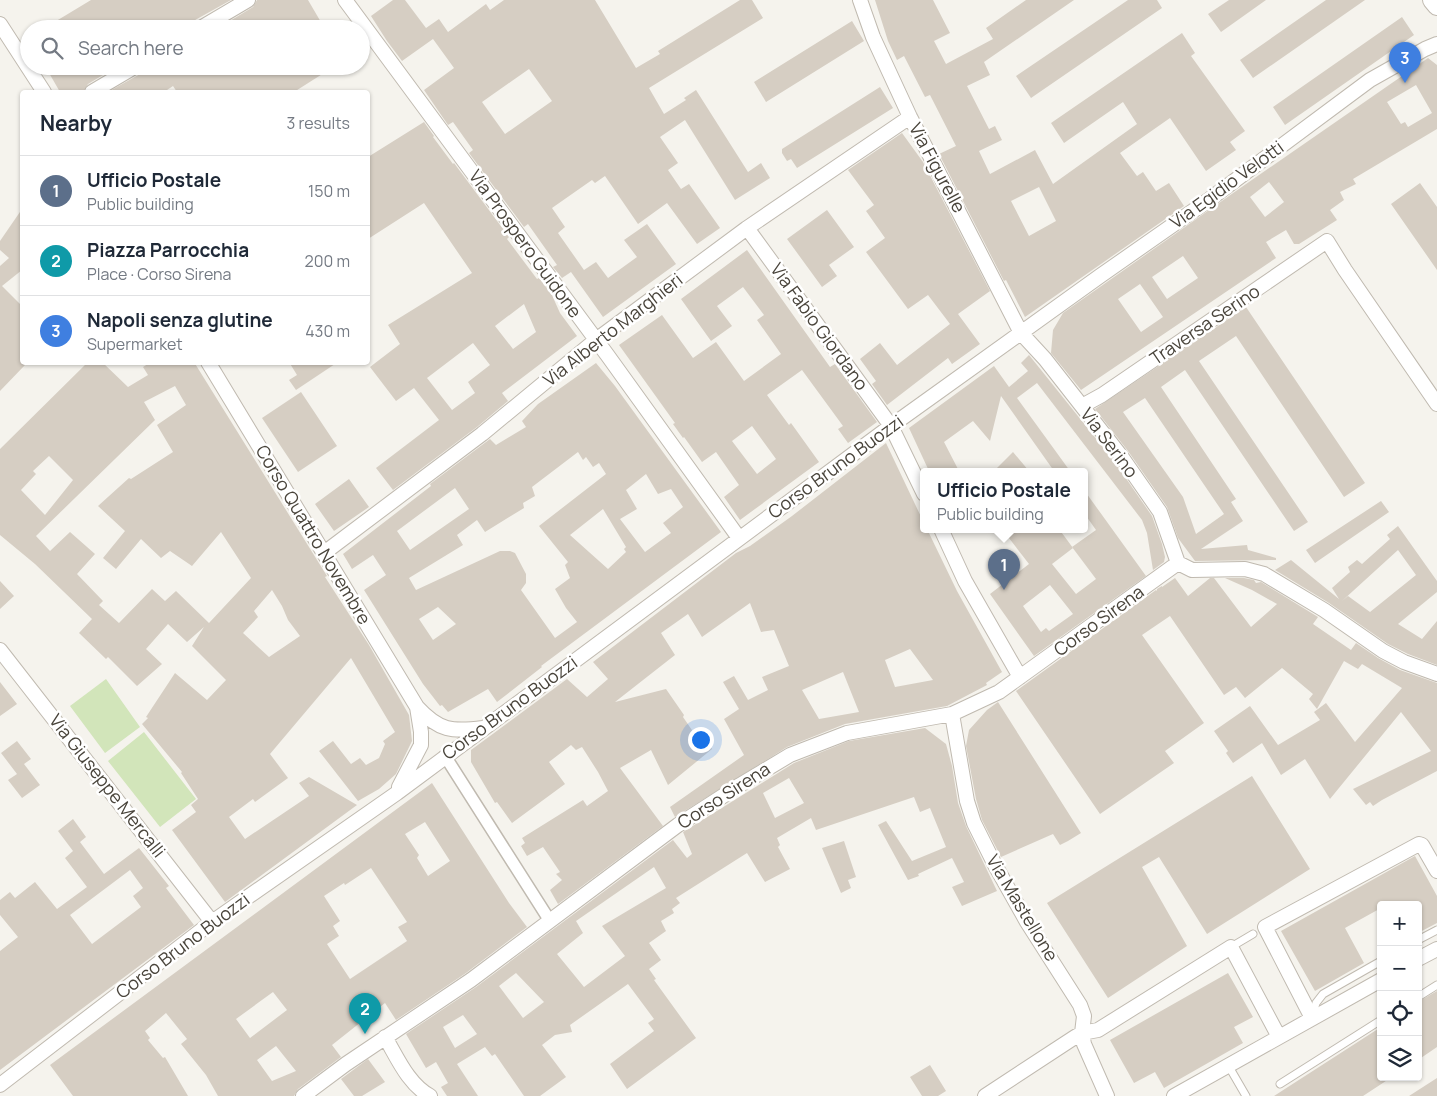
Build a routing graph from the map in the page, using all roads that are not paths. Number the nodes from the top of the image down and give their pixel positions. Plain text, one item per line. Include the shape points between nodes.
1 (248, 0) edge
2 (346, 0) edge
3 (860, 0) edge
4 (1432, 0) edge
5 (1437, 6) edge
6 (214, 20) edge
7 (361, 20) edge
8 (0, 24) edge
9 (370, 33) edge
10 (1437, 44) edge
11 (20, 55) edge
12 (33, 75) edge
13 (121, 75) edge
14 (43, 90) edge
15 (95, 90) edge
16 (910, 117) junction
17 (747, 228) junction
18 (1022, 333) junction
19 (596, 340) junction
20 (210, 365) edge
21 (1437, 404) edge
22 (1082, 406) junction
23 (891, 426) junction
24 (920, 486) edge
25 (943, 533) edge
26 (739, 538) junction
27 (324, 553) junction
28 (1178, 563) junction
29 (0, 650) edge
30 (1437, 674) edge
31 (1020, 677) junction
32 (417, 707) junction
33 (952, 714) junction
34 (485, 728) junction
35 (445, 756) junction
36 (397, 793) junction
37 (1437, 871) edge
38 (550, 921) junction
39 (212, 922) junction
40 (1437, 930) edge
41 (1253, 934) dead end
42 (1422, 938) edge
43 (1231, 947) junction
44 (1437, 948) edge
45 (1422, 957) edge
46 (1377, 963) edge
47 (1377, 982) edge
48 (1437, 985) edge
49 (1422, 994) edge
50 (1312, 1018) junction
51 (1377, 1023) edge
52 (1082, 1033) junction
53 (385, 1037) junction
54 (1279, 1037) junction
55 (1228, 1065) junction
56 (1280, 1084) dead end
57 (0, 1085) edge
58 (303, 1096) edge
59 (430, 1096) edge
60 (985, 1096) edge
61 (1107, 1096) edge
62 (1174, 1096) edge
63 (1246, 1096) edge

1 - 6 street
2 - 7 street, Via Prospero Guidone
3 - 16 street, Via Figurelle via 873,37
4 - 5 street
8 - 11 street
9 - 19 street, Via Prospero Guidone
10 - 18 street, Via Egidio Velotti via 1370,80
12 - 14 street
13 - 15 street
16 - 17 street, Via Alberto Marghieri
16 - 18 street, Via Figurelle
17 - 19 street, Via Alberto Marghieri
17 - 23 street, Via Fabio Giordano
18 - 22 street, Via Serino
18 - 23 street, Corso Bruno Buozzi
19 - 26 street, Via Prospero Guidone
19 - 27 street, Via Alberto Marghieri via 482,434
20 - 27 street, Corso Quattro Novembre
21 - 22 street, Traversa Serino via 1327,241
22 - 28 street, Via Serino via 1160,512
23 - 24 street, Via Fabio Giordano
23 - 26 street, Corso Bruno Buozzi
25 - 31 street via 965,581
26 - 34 street, Corso Bruno Buozzi
27 - 32 street, Corso Quattro Novembre
28 - 30 street via 1192,570 1245,569 1264,574 1383,651
28 - 31 street, Corso Sirena
29 - 39 street, Via Giuseppe Mercalli
31 - 33 street, Corso Sirena via 999,692
32 - 34 street, Corso Quattro Novembre via 428,720 444,728
32 - 36 street, Corso Quattro Novembre via 421,745
33 - 38 street, Corso Sirena via 847,733 790,755 678,825
33 - 52 street, Via Mastellone via 967,801 974,823 1027,922 1080,1005 1084,1016
34 - 35 street, Corso Bruno Buozzi
35 - 36 street, Corso Bruno Buozzi
35 - 38 street
36 - 39 street, Corso Bruno Buozzi
37 - 50 street via 1419,844 1265,927
38 - 53 street, Corso Sirena via 471,980
39 - 57 street, Corso Bruno Buozzi
40 - 42 lane
41 - 43 lane
43 - 52 street via 1098,1030
43 - 54 street
44 - 45 street
46 - 50 lane via 1323,994 1316,1003
47 - 50 street
48 - 49 lane
50 - 54 street
51 - 56 lane
52 - 60 street
52 - 61 street, Via Mastellone via 1087,1054
53 - 58 street, Corso Sirena
53 - 59 street via 408,1076
54 - 55 street
55 - 62 street
55 - 63 lane

